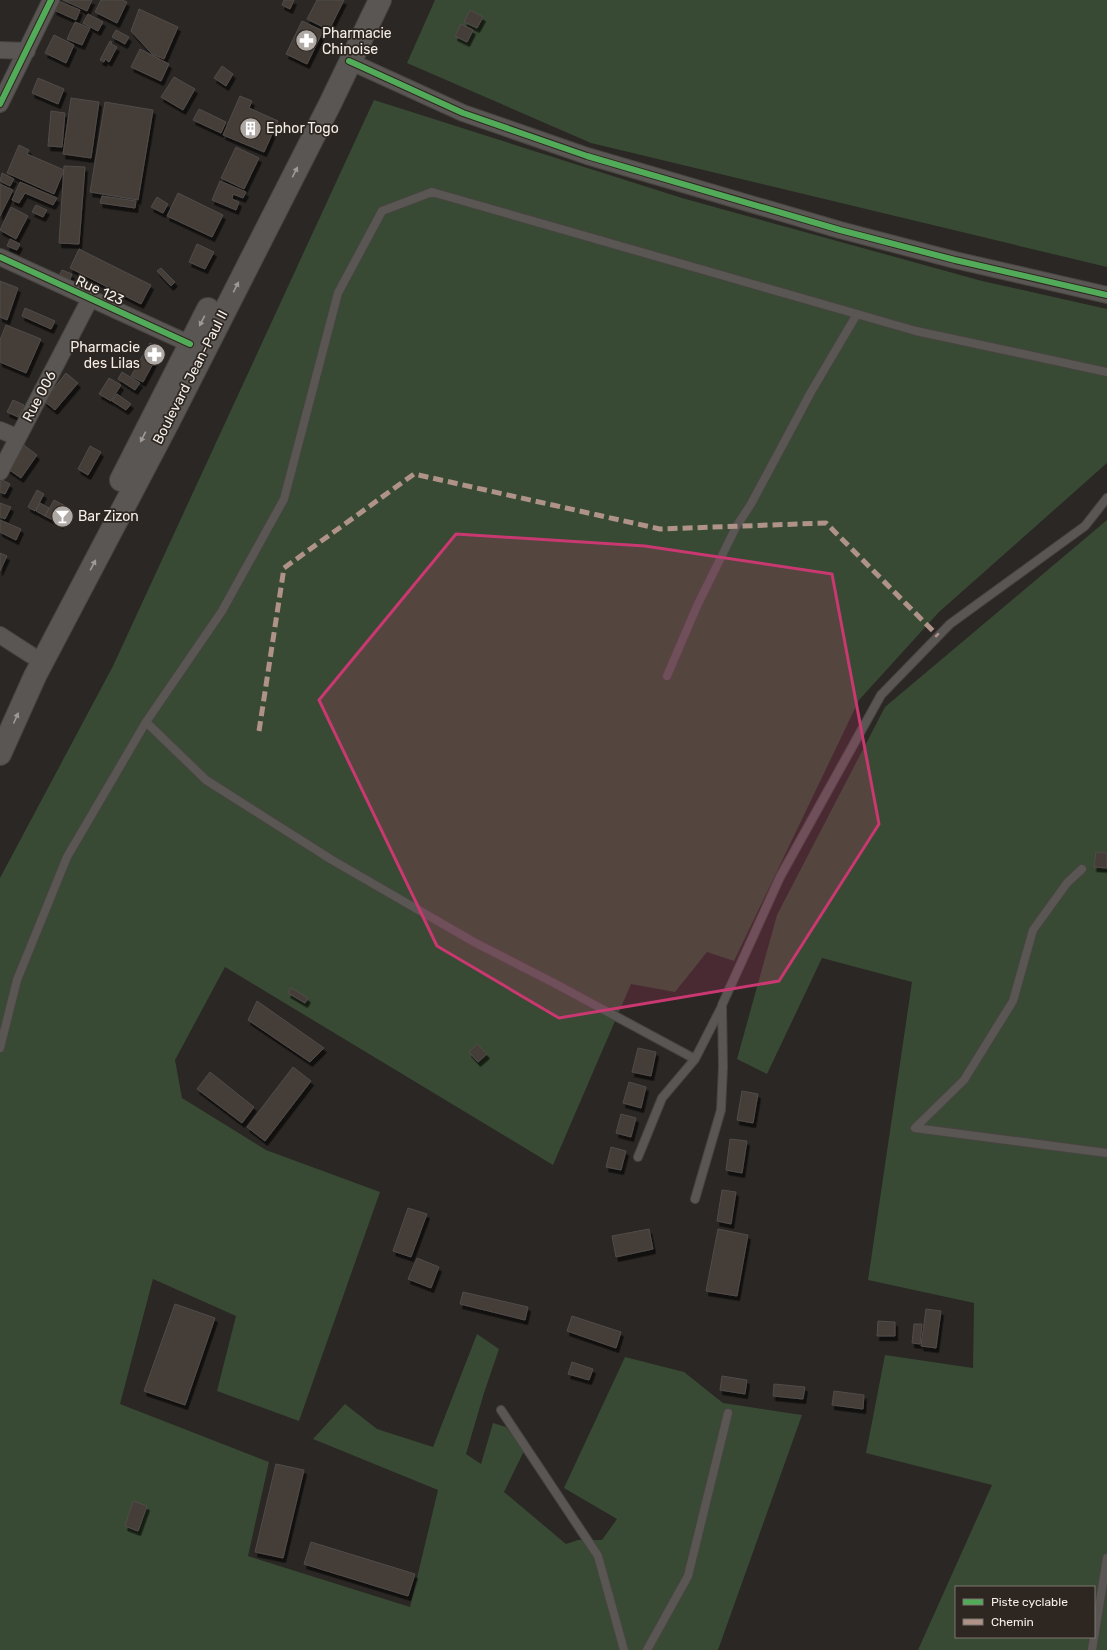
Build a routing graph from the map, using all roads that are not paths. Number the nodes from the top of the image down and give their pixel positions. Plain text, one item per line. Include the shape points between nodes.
1 (51, 0) edge
2 (366, 0) edge
3 (380, 0) edge
4 (0, 50) edge
5 (27, 51) junction
6 (349, 61) junction
7 (0, 104) edge
8 (0, 257) edge
9 (1107, 295) edge
10 (90, 299) junction
11 (857, 314) junction
12 (190, 344) junction
13 (1107, 372) edge
14 (0, 430) edge
15 (17, 438) junction
16 (0, 472) edge
17 (1107, 498) edge
18 (0, 635) edge
19 (31, 655) junction
20 (667, 676) dead end
21 (0, 718) edge
22 (146, 722) junction
23 (0, 754) edge
24 (1082, 869) dead end
25 (722, 1005) junction
26 (0, 1048) edge
27 (695, 1059) junction
28 (1107, 1153) edge
29 (638, 1157) dead end
30 (694, 1199) dead end
31 (501, 1410) dead end
32 (728, 1413) dead end
33 (1107, 1558) edge
34 (1095, 1632) edge
35 (1094, 1638) edge
36 (624, 1650) edge
37 (647, 1650) edge
38 (1092, 1650) edge

1 - 5 street
2 -> 12 main road, Boulevard Jean-Paul II
3 - 6 main road, Boulevard Jean-Paul II
4 - 5 street
5 - 7 street
6 - 9 street via 463,113 587,156 840,230
23 -> 6 main road, Boulevard Jean-Paul II via 35,676 170,419 330,104
8 - 10 street, Rue 123
10 - 12 street, Rue 123
10 - 15 street, Rue 006
11 - 13 lane via 916,331
11 - 20 lane via 811,392 752,504 736,527 697,606
11 - 22 lane via 432,192 382,211 338,294 284,499 222,611
12 -> 19 main road, Boulevard Jean-Paul II
14 - 15 street
15 - 16 street, Rue 006
17 - 25 lane via 1085,526 950,624 881,696 780,877
18 - 19 street
19 - 21 main road, Boulevard Jean-Paul II
22 - 26 lane via 67,857 17,980
22 - 27 lane via 206,780 332,860 474,942
24 - 28 lane via 1067,883 1033,930 1013,1001 964,1080 915,1128
25 - 27 lane
25 - 30 lane via 723,1067 720,1110
27 - 29 lane via 662,1098
31 - 36 lane via 598,1556
32 - 37 lane via 688,1576
33 - 34 lane
35 - 38 lane

